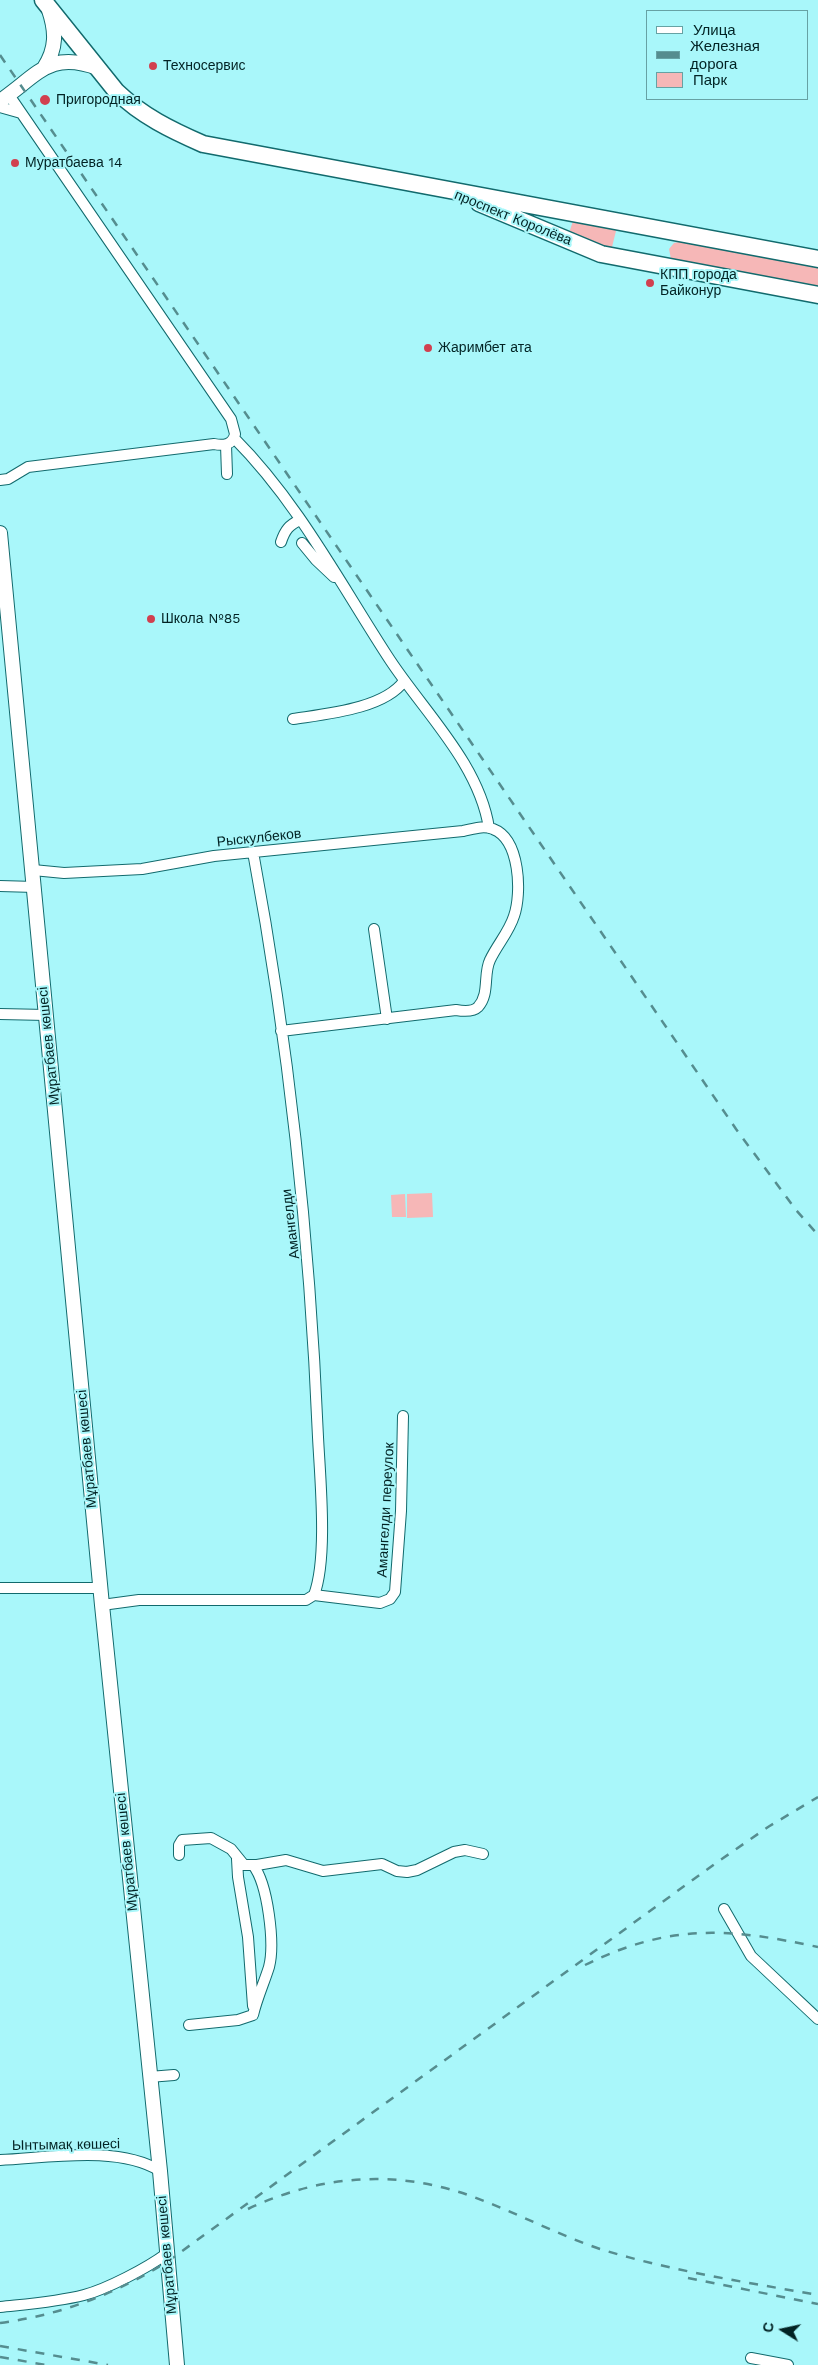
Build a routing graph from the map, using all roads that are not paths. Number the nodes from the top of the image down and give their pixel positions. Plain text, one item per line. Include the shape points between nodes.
1 (46, 3) edge
2 (44, 68) junction
3 (98, 68) junction
4 (4, 98) edge
5 (0, 107) edge
6 (21, 113) junction
7 (439, 188) junction
8 (818, 259) edge
9 (818, 295) edge
10 (234, 438) junction
11 (226, 445) junction
12 (227, 474) dead end
13 (0, 480) edge
14 (300, 520) junction
15 (0, 533) edge
16 (281, 542) dead end
17 (302, 544) dead end
18 (339, 580) junction
19 (404, 680) junction
20 (293, 719) dead end
21 (489, 828) junction
22 (252, 852) junction
23 (33, 870) junction
24 (0, 886) edge
25 (35, 887) junction
26 (374, 929) dead end
27 (0, 1014) edge
28 (46, 1015) junction
29 (388, 1019) junction
30 (281, 1031) junction
31 (403, 1416) dead end
32 (0, 1588) edge
33 (100, 1588) junction
34 (314, 1595) junction
35 (102, 1605) junction
36 (179, 1854) dead end
37 (483, 1854) dead end
38 (238, 1859) junction
39 (253, 1866) junction
40 (724, 1909) dead end
41 (254, 2015) junction
42 (818, 2019) edge
43 (189, 2026) dead end
44 (174, 2075) dead end
45 (149, 2077) junction
46 (0, 2160) edge
47 (160, 2171) junction
48 (166, 2254) junction
49 (0, 2307) edge
50 (751, 2358) dead end
51 (177, 2365) edge
52 (788, 2365) edge

1 - 2 street via 55,28 55,40 53,52
1 - 3 main road
2 - 3 street via 59,61 85,63
2 - 4 street
3 - 7 main road via 116,91 146,116 179,135 204,144
4 - 6 street
5 - 6 street
6 - 10 street via 230,419
7 - 8 main road, проспект Королёва
7 - 9 main road, проспект Королёва via 601,254
10 - 11 street
10 - 14 street via 256,460
11 - 12 street
11 - 13 street via 28,467
14 - 16 street via 290,525
14 - 18 street
15 - 23 street, Мұратбаев көшесі
17 - 18 street via 329,574
18 - 19 street
19 - 20 street via 386,697 342,711
19 - 21 street via 460,756 480,797
21 - 22 street, Рыскулбеков
21 - 29 street via 499,832 513,850 517,903 511,925 490,960 484,997 478,1008 473,1010
22 - 23 street, Рыскулбеков via 142,869 64,873
22 - 30 street, Амангелди via 267,926
23 - 25 street, Мұратбаев көшесі
24 - 25 street
25 - 28 street, Мұратбаев көшесі
26 - 29 street
27 - 28 street
28 - 33 street, Мұратбаев көшесі
29 - 30 street
30 - 34 street, Амангелди via 308,1253 314,1341 320,1525 319,1579
31 - 34 street, Амангелди переулок via 395,1592 386,1602 380,1603
32 - 33 street
33 - 35 street, Мұратбаев көшесі
34 - 35 street via 306,1600 139,1600
35 - 45 street, Мұратбаев көшесі
36 - 38 street via 182,1840 211,1838 231,1849
37 - 39 street via 465,1850 454,1852 407,1872 382,1864 323,1871 286,1860
38 - 39 street via 244,1865
38 - 41 street
39 - 41 street via 264,1886 270,1952
40 - 42 street via 751,1956
41 - 43 street
44 - 45 street
45 - 47 street, Мұратбаев көшесі
46 - 47 street, Ынтымақ көшесі via 128,2157
47 - 48 street, Мұратбаев көшесі
48 - 49 street via 104,2288 84,2295
48 - 51 street, Мұратбаев көшесі
50 - 52 street

